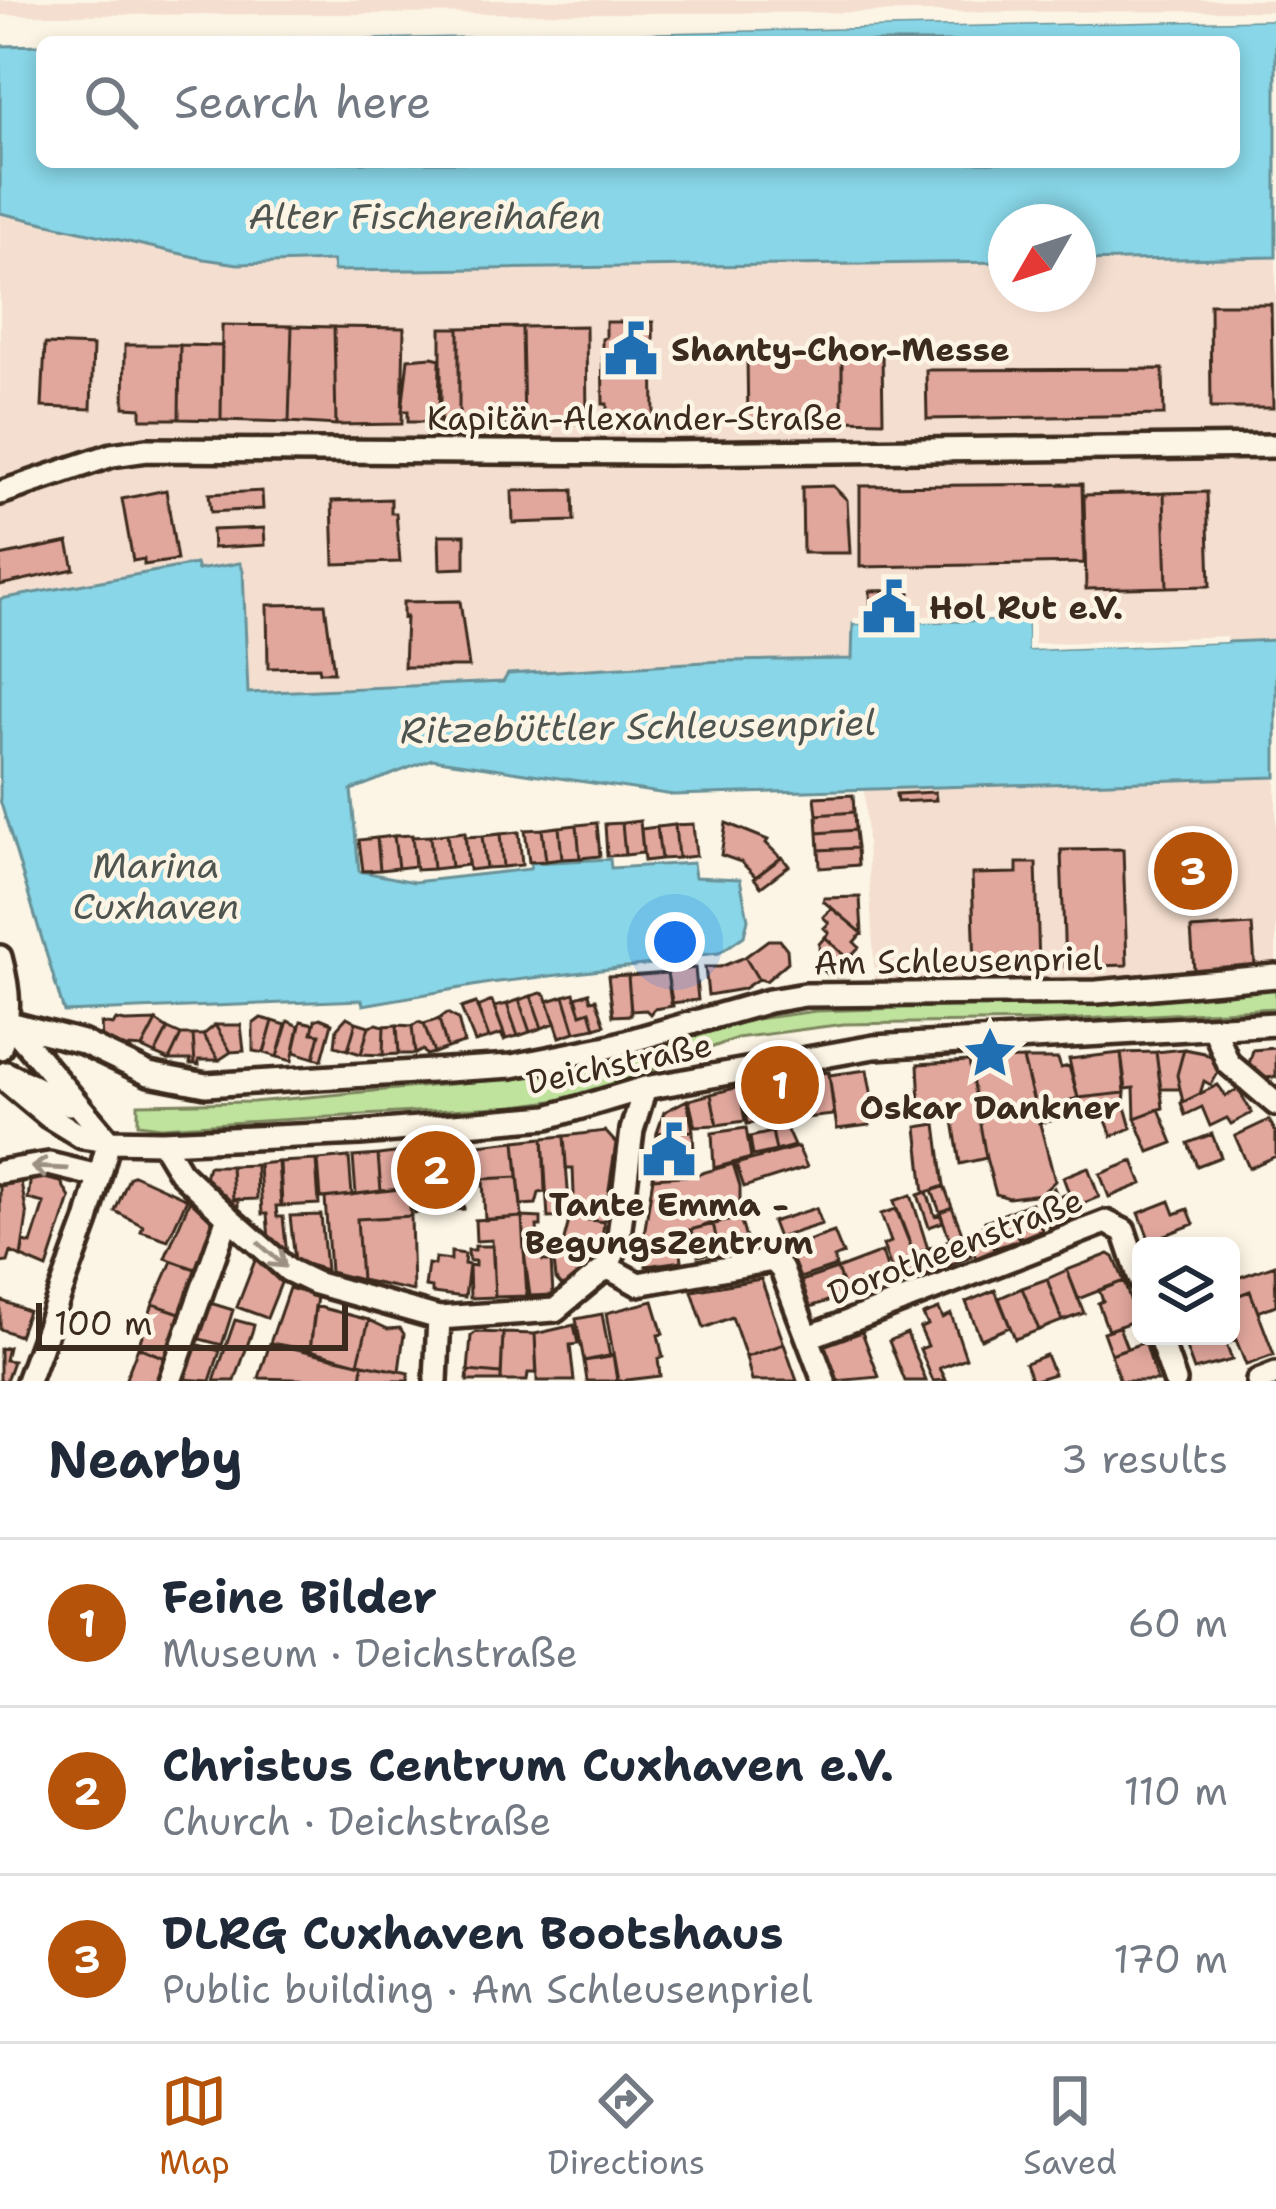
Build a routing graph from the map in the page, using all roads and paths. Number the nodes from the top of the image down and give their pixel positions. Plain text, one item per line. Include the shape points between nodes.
1 (1276, 446) edge
2 (0, 493) edge
3 (0, 957) edge
4 (1276, 976) edge
5 (9, 1023) junction
6 (1276, 1024) edge
7 (1214, 1028) junction
8 (82, 1042) junction
9 (0, 1048) edge
10 (0, 1074) edge
11 (60, 1083) junction
12 (645, 1088) junction
13 (1276, 1104) edge
14 (81, 1109) junction
15 (109, 1142) junction
16 (162, 1142) junction
17 (0, 1172) edge
18 (98, 1176) junction
19 (228, 1217) junction
20 (1132, 1255) edge
21 (608, 1267) junction
22 (439, 1318) junction
23 (808, 1337) junction
24 (1162, 1345) edge
25 (1276, 1374) edge
26 (28, 1381) edge
27 (170, 1381) edge
28 (436, 1381) edge
29 (824, 1381) edge
30 (1174, 1381) edge
31 (1258, 1381) edge

1 - 2 street, Kapitän-Alexander-Straße via 147,450
3 - 5 street
4 - 8 street, Am Schleusenpriel via 1097,992 806,995 512,1066 206,1085 149,1074
5 - 8 street, Am Schleusenpriel
5 - 9 street
5 - 11 street, Deichstraße
6 - 7 street, Deichstraße
7 - 12 street, Deichstraße via 874,1047
7 - 13 street via 1228,1063
8 - 11 street via 62,1066
10 - 14 street, Deichstraße
10 - 15 street, Deichstraße via 48,1116
11 - 14 street, Deichstraße
12 - 16 street, Deichstraße via 548,1117
12 - 21 street
14 - 15 street, Deichstraße
15 - 16 street, Deichstraße
15 - 18 street
16 - 19 street via 180,1172
18 -> 17 street via 49,1164
18 - 26 street
19 -> 22 street via 315,1283
19 - 27 street
20 - 23 street, Dorotheenstraße via 1124,1231 1106,1222
21 - 22 street via 555,1310
21 - 23 street via 638,1284 772,1260
22 - 28 street
23 - 29 street
24 - 30 street
25 - 31 street

